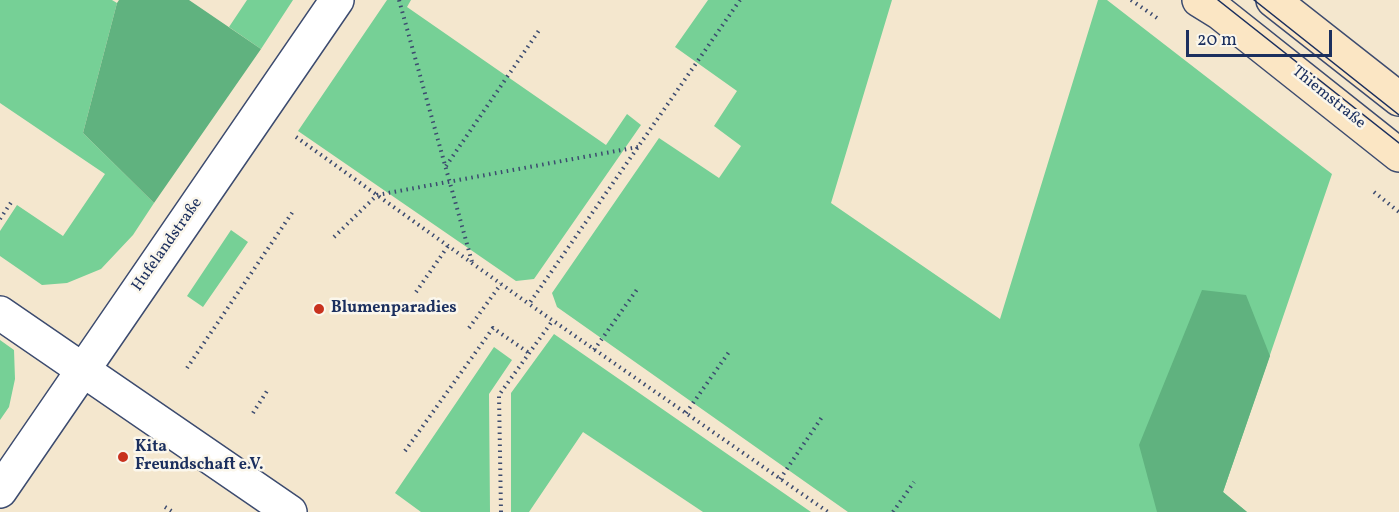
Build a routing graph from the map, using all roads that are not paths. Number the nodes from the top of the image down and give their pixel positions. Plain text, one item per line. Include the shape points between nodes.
1 (337, 0) edge
2 (1199, 0) edge
3 (1273, 0) edge
4 (1399, 99) edge
5 (1399, 155) edge
6 (0, 313) edge
7 (83, 369) junction
8 (0, 491) edge
9 (290, 512) edge

1 - 7 street, Hufelandstraße
2 - 5 main road, Thiemstraße
3 - 4 main road
6 - 7 street
7 - 8 street, Hufelandstraße
7 - 9 street

